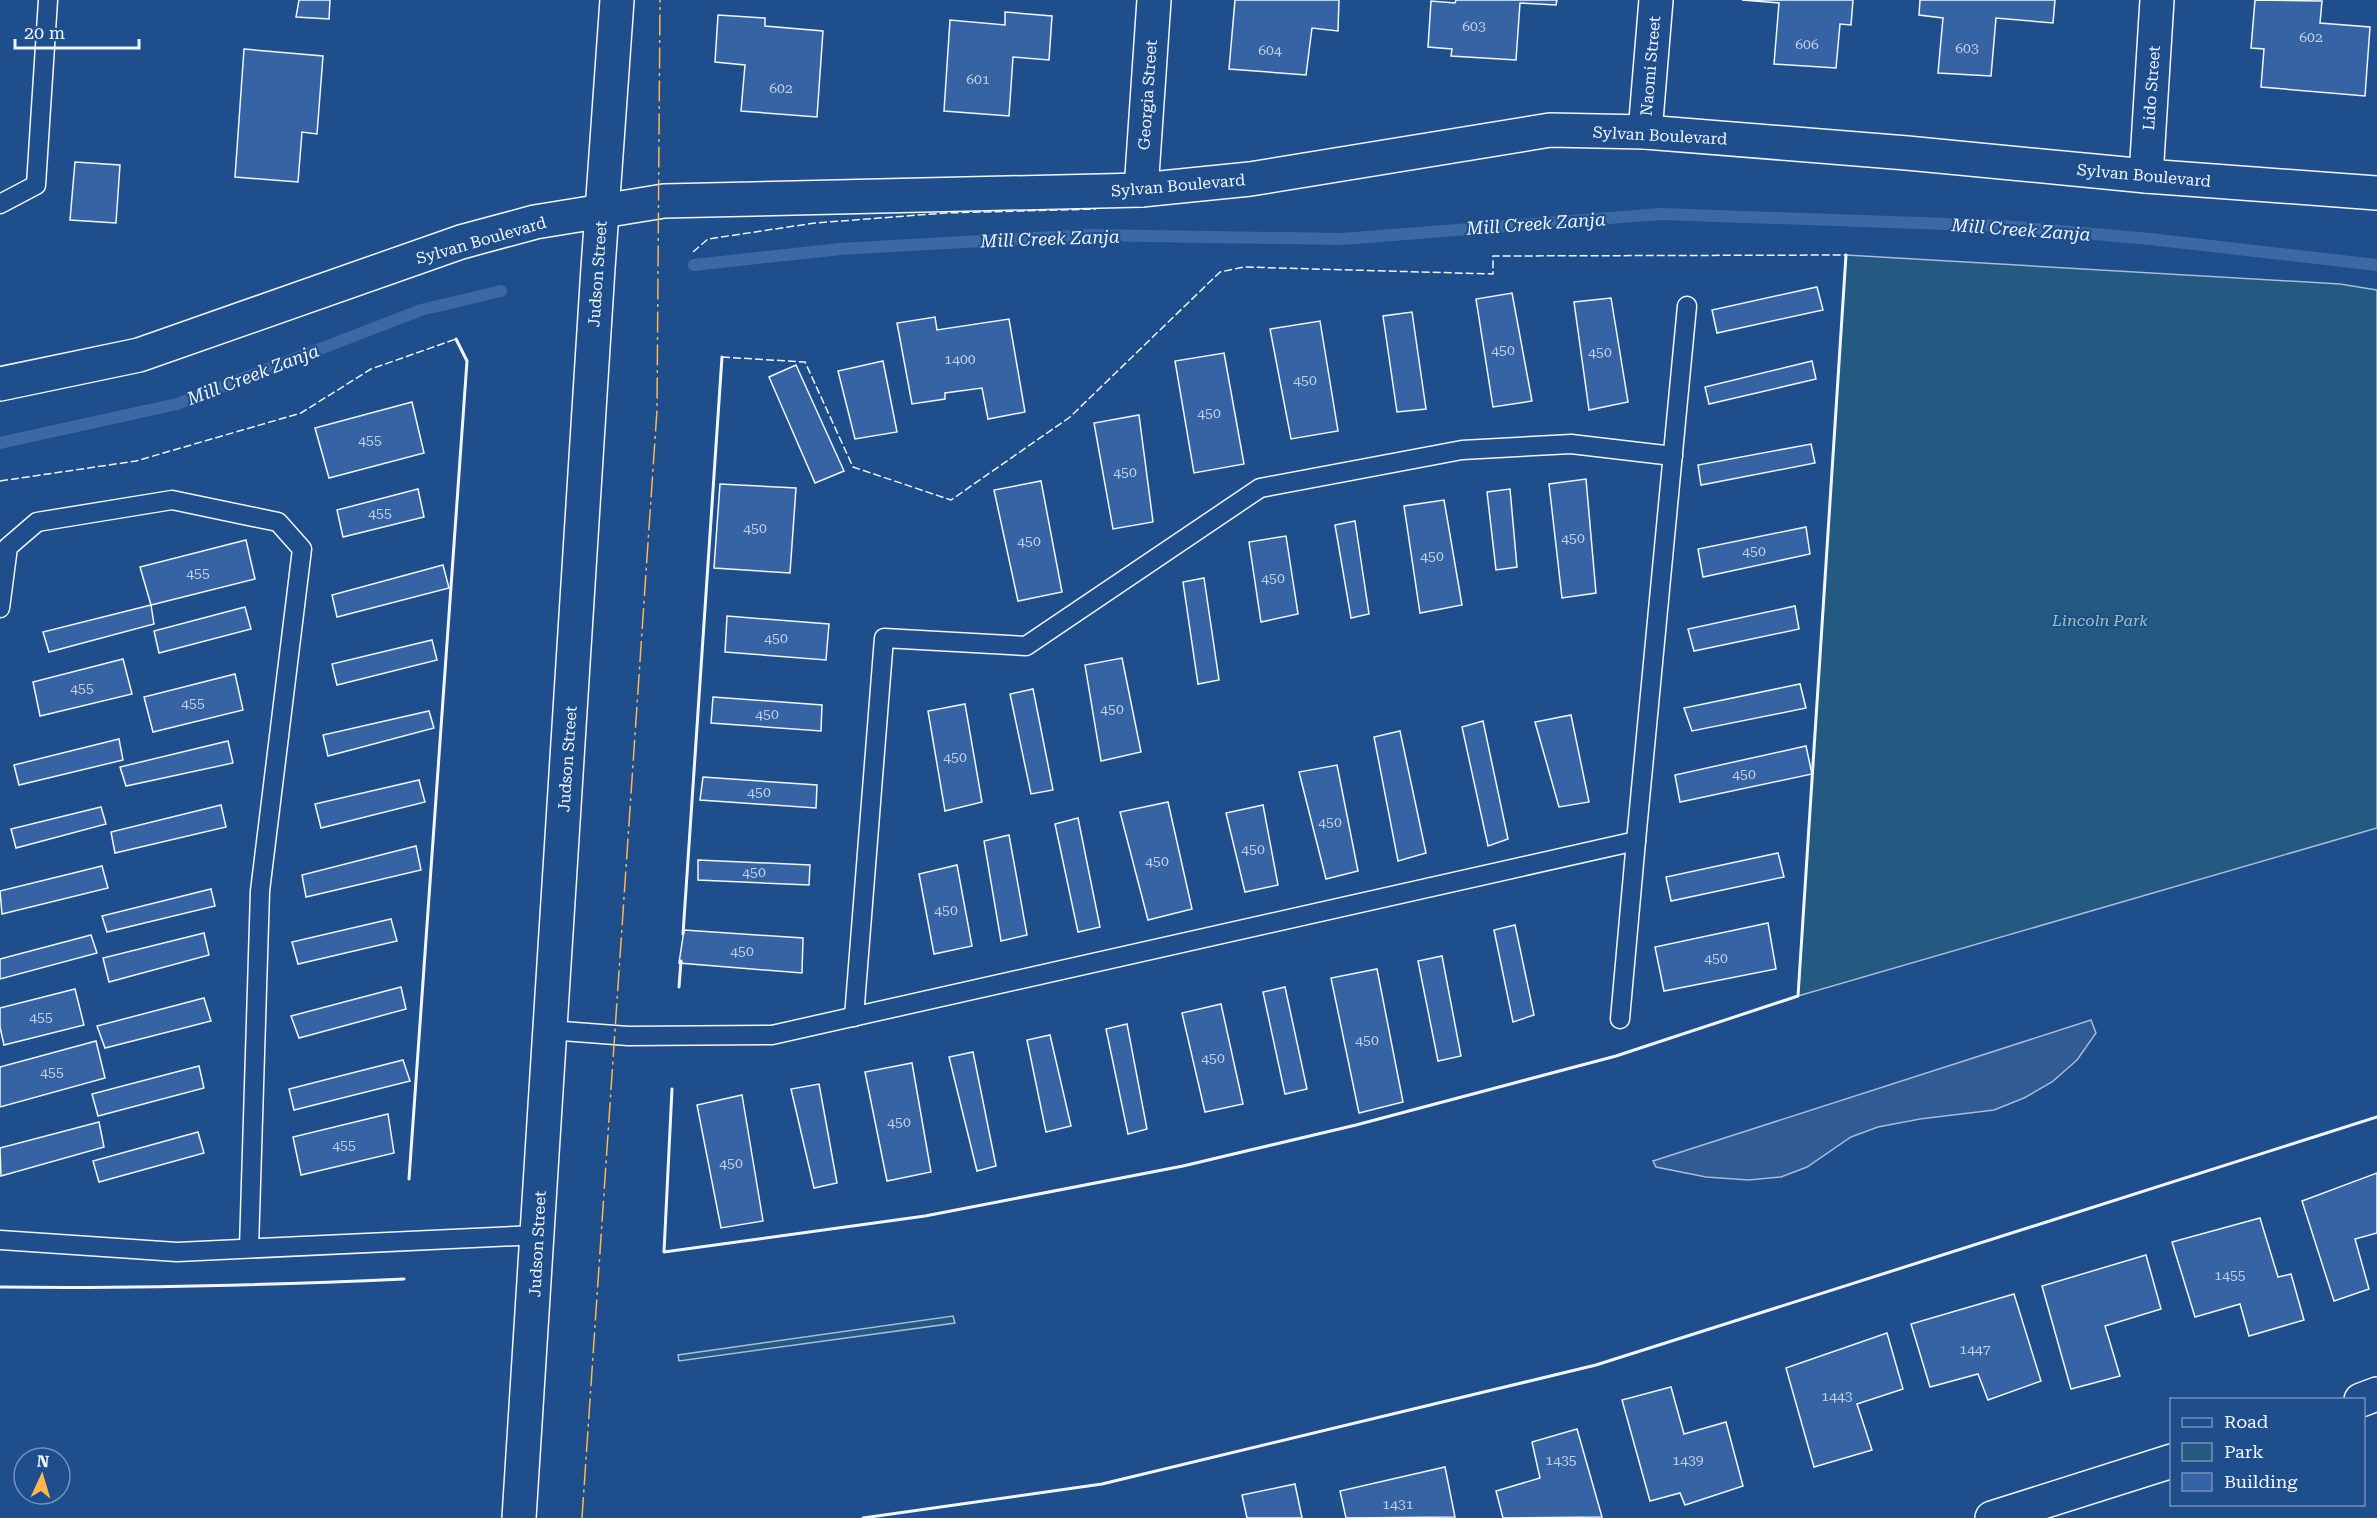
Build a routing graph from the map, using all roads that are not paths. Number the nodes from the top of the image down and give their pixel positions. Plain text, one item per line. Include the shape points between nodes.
1 (48, 0) edge
2 (617, 0) edge
3 (1154, 0) edge
4 (1656, 0) edge
5 (2157, 0) edge
6 (1645, 132) junction
7 (2146, 176) junction
8 (1141, 190) junction
9 (2377, 193) edge
10 (0, 204) edge
11 (602, 211) junction
12 (1687, 306) dead end
13 (0, 384) edge
14 (1673, 456) junction
15 (0, 608) edge
16 (1636, 841) junction
17 (854, 1017) junction
18 (1620, 1019) dead end
19 (549, 1030) junction
20 (537, 1235) junction
21 (0, 1240) edge
22 (249, 1248) junction
23 (2170, 1462) edge
24 (2004, 1516) edge
25 (519, 1518) edge

1 - 10 lane via 36,185
2 - 11 street, Judson Street
3 - 8 street, Georgia Street
4 - 6 street, Naomi Street
5 - 7 street, Lido Street
6 - 7 street, Sylvan Boulevard
6 - 8 street, Sylvan Boulevard via 1550,130 1250,178
7 - 9 street, Sylvan Boulevard
8 - 11 street, Sylvan Boulevard via 664,201
11 - 13 street, Sylvan Boulevard via 535,222 461,242 139,355
11 - 19 street, Judson Street
12 - 14 lane
14 - 16 lane
14 - 17 lane via 1571,444 1461,450 1260,488 1026,646 884,638
15 - 22 lane via 8,547 37,522 172,500 278,522 302,549 260,891
16 - 17 lane
16 - 18 lane
17 - 19 lane via 772,1035 628,1036
19 - 20 street, Judson Street
20 - 22 lane
20 - 25 street, Judson Street
21 - 22 lane via 177,1252
23 - 24 street

